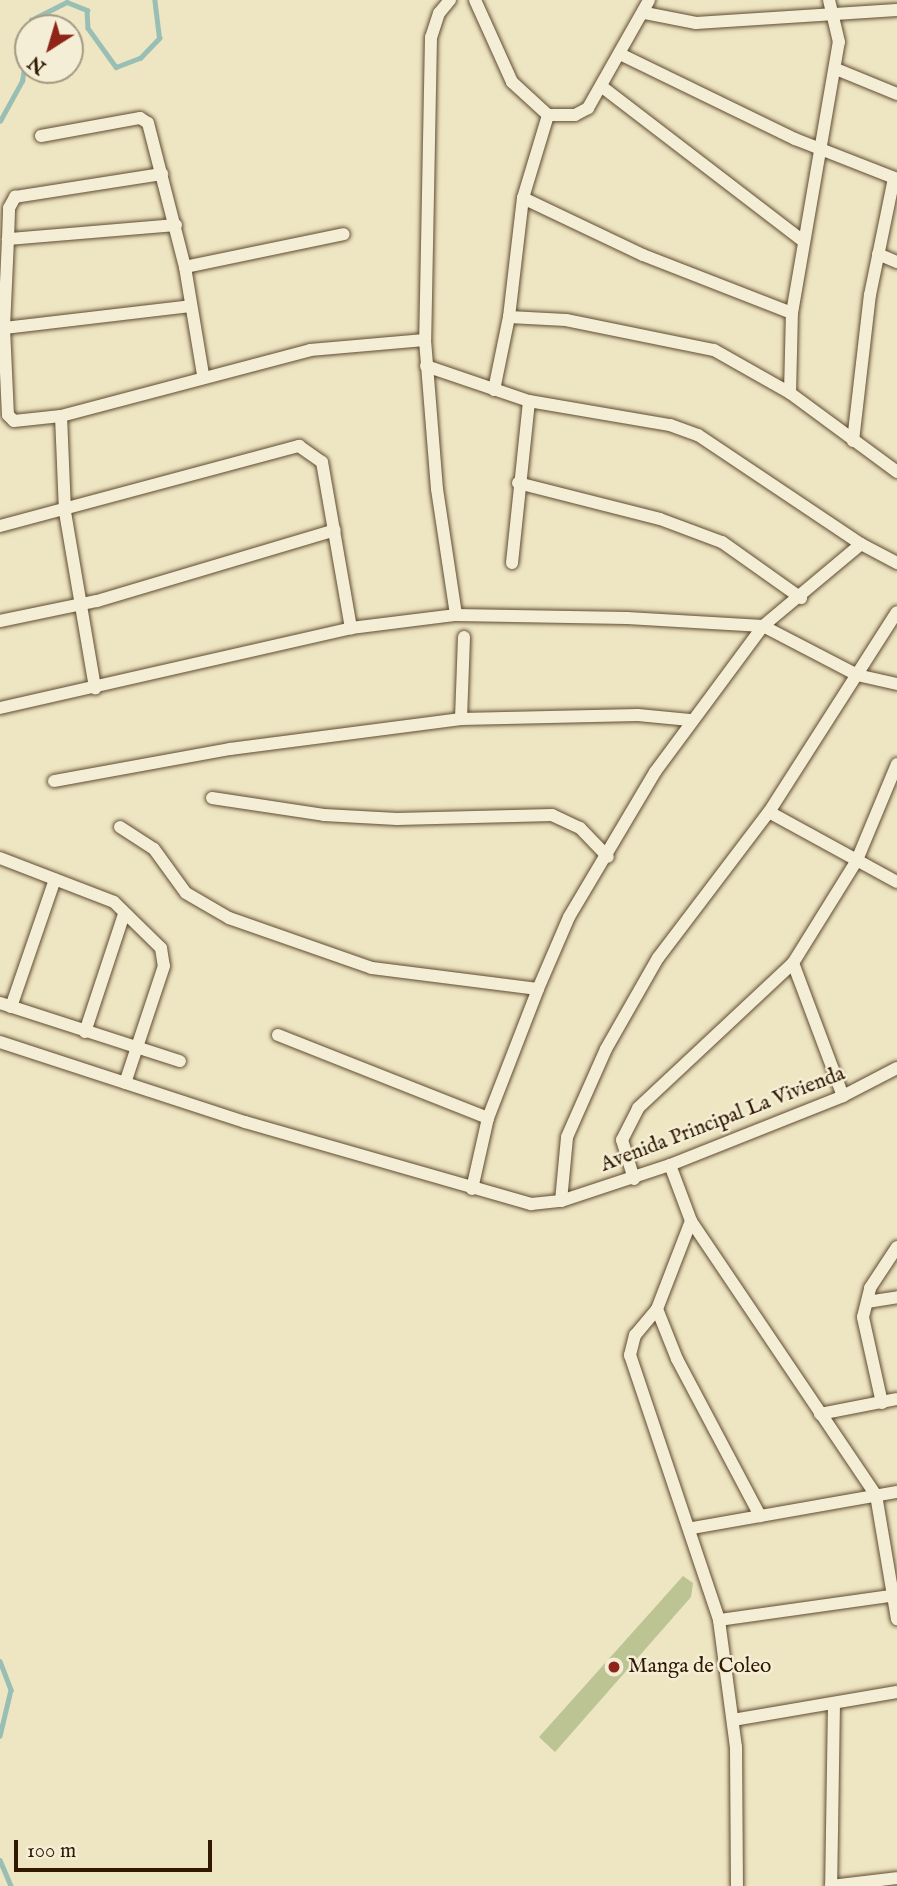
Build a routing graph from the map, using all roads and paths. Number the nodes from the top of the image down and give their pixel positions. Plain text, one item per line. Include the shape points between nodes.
1 (450, 0) edge
2 (475, 0) edge
3 (649, 0) edge
4 (830, 6) edge
5 (897, 10) edge
6 (645, 13) junction
7 (620, 54) junction
8 (836, 69) junction
9 (601, 86) junction
10 (897, 94) edge
11 (548, 115) junction
12 (41, 136) dead end
13 (823, 148) junction
14 (162, 174) junction
15 (896, 178) edge
16 (523, 198) junction
17 (176, 225) junction
18 (344, 234) dead end
19 (8, 239) junction
20 (804, 242) junction
21 (878, 254) junction
22 (897, 262) edge
23 (185, 267) junction
24 (191, 306) junction
25 (792, 313) junction
26 (509, 317) junction
27 (4, 328) junction
28 (425, 340) junction
29 (426, 366) junction
30 (203, 375) junction
31 (494, 390) junction
32 (790, 393) junction
33 (529, 401) junction
34 (61, 416) junction
35 (853, 441) junction
36 (897, 472) edge
37 (518, 483) junction
38 (65, 512) junction
39 (0, 527) edge
40 (335, 530) junction
41 (861, 544) junction
42 (897, 562) edge
43 (512, 563) dead end
44 (801, 598) junction
45 (80, 604) junction
46 (897, 612) edge
47 (456, 615) junction
48 (0, 621) edge
49 (763, 626) junction
50 (351, 628) junction
51 (464, 638) dead end
52 (857, 675) junction
53 (897, 684) edge
54 (95, 688) junction
55 (0, 708) edge
56 (461, 719) junction
57 (690, 720) junction
58 (897, 764) edge
59 (54, 781) dead end
60 (212, 798) dead end
61 (769, 811) junction
62 (120, 827) dead end
63 (608, 857) junction
64 (0, 858) edge
65 (857, 860) junction
66 (55, 879) junction
67 (897, 882) edge
68 (124, 914) junction
69 (793, 964) junction
70 (538, 989) junction
71 (5, 1005) edge
72 (85, 1032) junction
73 (278, 1035) dead end
74 (0, 1042) edge
75 (137, 1049) junction
76 (180, 1061) dead end
77 (897, 1068) edge
78 (125, 1083) junction
79 (843, 1096) junction
80 (488, 1118) junction
81 (670, 1166) junction
82 (634, 1178) junction
83 (472, 1189) junction
84 (561, 1201) junction
85 (691, 1221) junction
86 (897, 1247) edge
87 (897, 1297) edge
88 (867, 1302) junction
89 (657, 1309) junction
90 (897, 1399) edge
91 (882, 1403) junction
92 (820, 1414) junction
93 (897, 1492) edge
94 (876, 1495) junction
95 (760, 1516) junction
96 (692, 1528) junction
97 (895, 1596) edge
98 (897, 1619) edge
99 (719, 1620) junction
100 (897, 1692) edge
101 (834, 1703) junction
102 (733, 1720) junction
103 (897, 1878) edge
104 (737, 1886) edge

1 - 28 street via 430,37
2 - 11 street via 512,82
3 - 6 street
4 - 5 street
4 - 6 street via 696,23
4 - 8 street via 839,42
6 - 7 street
7 - 9 street
7 - 13 street
8 - 10 street
8 - 13 street
9 - 11 street via 588,108 575,115
9 - 20 street
11 - 16 street
12 - 14 street via 145,120
13 - 15 street
13 - 20 street
14 - 17 street
14 - 19 street via 15,197 9,208
15 - 21 street
16 - 25 street via 643,256
16 - 26 street
17 - 19 street
17 - 23 street
18 - 23 street
19 - 27 street
20 - 25 street
21 - 22 street
21 - 35 street
23 - 24 street
24 - 27 street
24 - 30 street
25 - 32 street
26 - 31 street
26 - 32 street via 593,324 714,350
27 - 34 street via 8,415 23,423
28 - 29 street
28 - 30 street via 310,350
29 - 31 street
29 - 47 street via 437,489
30 - 34 street
31 - 33 street
32 - 35 street
33 - 37 street
33 - 41 street via 670,425 698,435
34 - 38 street
35 - 36 street
37 - 43 street
37 - 44 street via 660,519 722,542
38 - 39 street
38 - 40 street via 299,446 322,462
38 - 45 street
40 - 45 street
40 - 50 street
41 - 42 street
41 - 44 street
44 - 49 street
45 - 48 street
45 - 54 street
46 - 52 street
47 - 49 street
47 - 50 street
49 - 52 street
49 - 57 street
50 - 54 street
51 - 56 street
52 - 53 street
52 - 61 street
54 - 55 street
56 - 57 street via 638,715
56 - 59 street via 230,749
57 - 63 street
58 - 65 street
60 - 63 street via 324,815 397,819 552,815 580,828
61 - 65 street
61 - 84 street via 658,958 606,1049 567,1137
62 - 70 street via 154,849 186,892 229,918 372,968
63 - 70 street via 569,917
64 - 66 street
65 - 67 street
65 - 69 street
66 - 68 street via 108,899
66 - 71 street
68 - 72 street
68 - 75 street via 164,956
69 - 79 street
69 - 82 street via 638,1108 622,1140
70 - 80 street
71 - 72 street
72 - 75 street
73 - 80 street
74 - 78 street, Avenida Principal La Vivienda
75 - 76 street
75 - 78 street
77 - 79 street, Avenida Principal La Vivienda
78 - 83 street, Avenida Principal La Vivienda
79 - 81 street, Avenida Principal La Vivienda
80 - 83 street
81 - 82 street, Avenida Principal La Vivienda
81 - 85 street
82 - 84 street, Avenida Principal La Vivienda
83 - 84 street, Avenida Principal La Vivienda via 531,1204
85 - 89 street
85 - 92 street
86 - 88 street via 870,1288
87 - 88 street
88 - 91 street via 863,1317
89 - 95 street via 677,1359
89 - 96 street via 635,1335 632,1369
90 - 91 street
91 - 92 street
92 - 94 street
93 - 94 street
94 - 95 street
94 - 97 street
95 - 96 street
96 - 99 street
97 - 98 street
97 - 99 street
99 - 102 street
100 - 101 street
101 - 102 street
101 - 103 street via 831,1886
102 - 104 street

